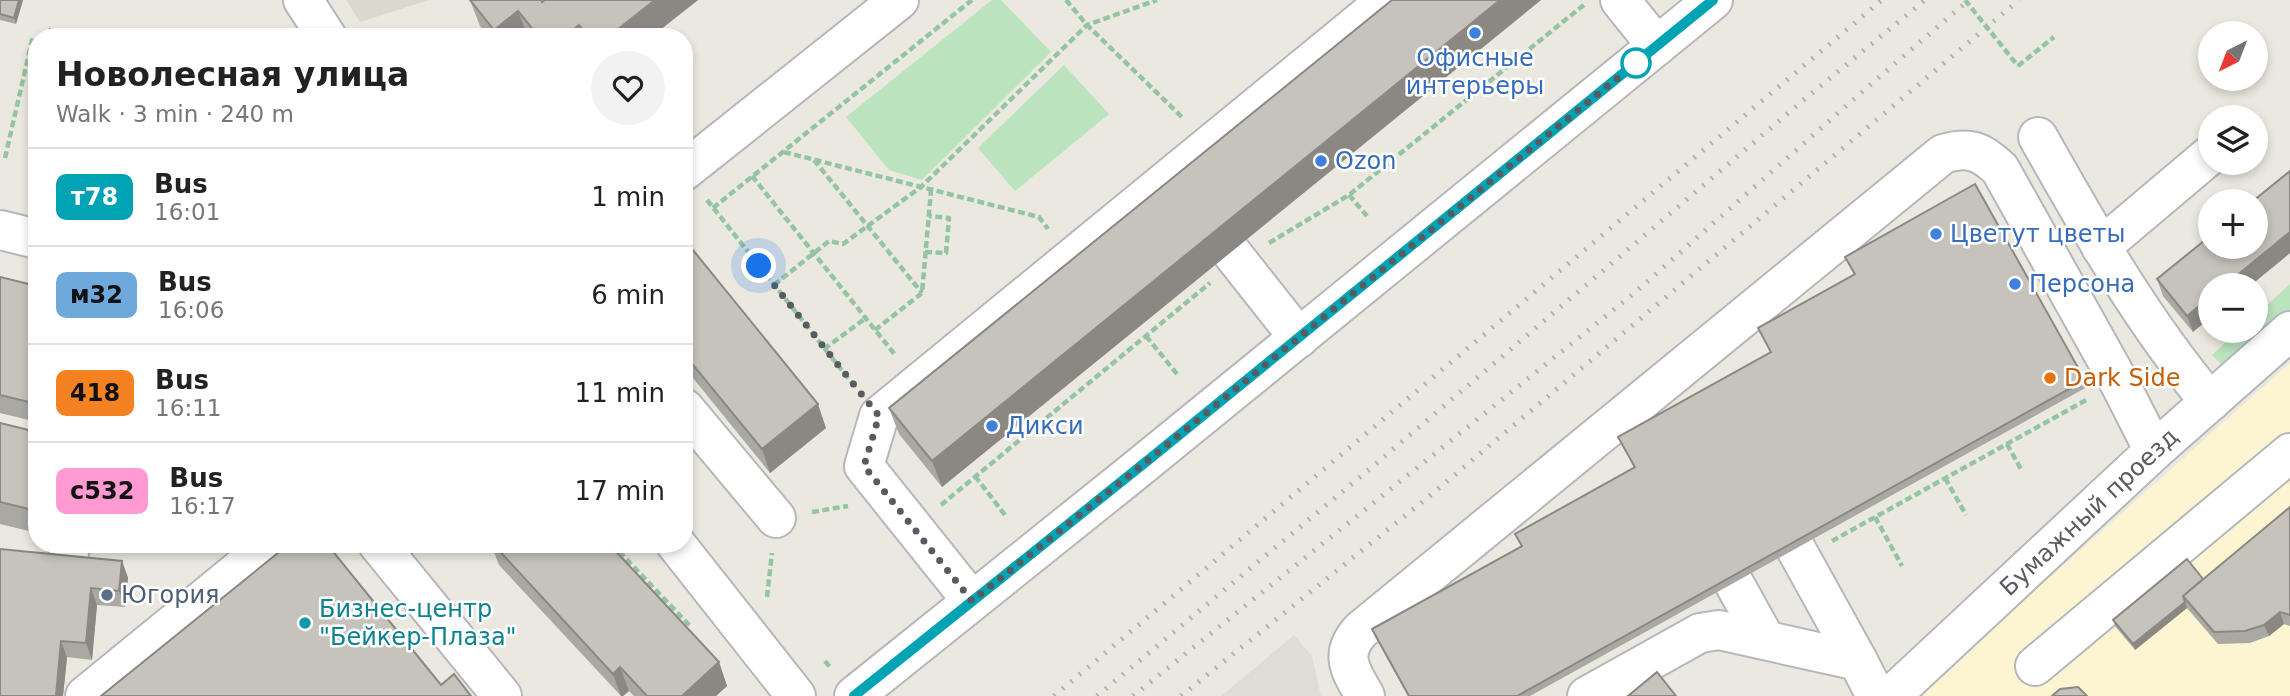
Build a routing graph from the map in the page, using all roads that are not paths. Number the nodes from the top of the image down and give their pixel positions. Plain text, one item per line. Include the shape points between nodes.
1 (303, 0) edge
2 (899, 0) edge
3 (1387, 0) edge
4 (1620, 0) edge
5 (1713, 0) edge
6 (321, 28) edge
7 (1657, 46) junction
8 (2038, 137) dead end
9 (2198, 165) edge
10 (693, 181) edge
11 (0, 230) edge
12 (28, 237) edge
13 (2101, 247) junction
14 (1231, 252) edge
15 (2290, 331) edge
16 (1299, 338) junction
17 (1690, 360) junction
18 (1709, 394) edge
19 (2210, 402) junction
20 (693, 419) edge
21 (2154, 451) junction
22 (2290, 453) edge
23 (776, 518) dead end
24 (260, 553) edge
25 (386, 553) edge
26 (683, 553) edge
27 (1798, 553) road end
28 (1734, 583) edge
29 (972, 601) junction
30 (1765, 639) junction
31 (1858, 662) junction
32 (2035, 666) dead end
33 (85, 696) edge
34 (502, 696) edge
35 (796, 696) edge
36 (854, 696) edge
37 (1365, 696) edge
38 (1587, 696) edge
39 (1876, 696) edge
40 (1891, 696) edge

1 - 6 street
2 - 10 street
3 - 29 street via 1210,144 1180,187 1071,258 879,416 864,466
4 - 7 street
5 - 7 street
7 - 16 street
8 - 13 street
9 - 13 street
11 - 12 street
13 - 19 street via 2169,352
14 - 16 street
15 - 19 street, Бумажный проезд
16 - 29 street
17 - 18 street
17 - 21 street via 1943,154 1965,150 1987,157 2000,169
17 - 37 street via 1641,417 1361,630 1352,640 1348,657
19 - 21 street, Бумажный проезд
20 - 23 street
21 - 40 street, Бумажный проезд
22 - 32 street
24 - 33 street
25 - 34 street
26 - 35 street
27 - 31 street
28 - 30 street
29 - 36 street
30 - 31 street
30 - 38 street via 1728,630 1706,631
31 - 39 street

